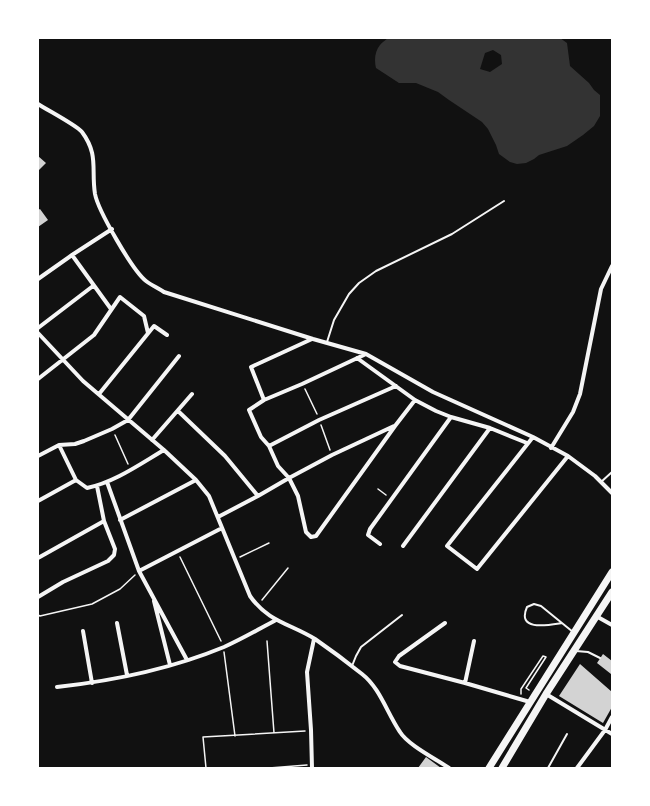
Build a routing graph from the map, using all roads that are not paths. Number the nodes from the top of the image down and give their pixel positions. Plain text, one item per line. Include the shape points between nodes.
1 (38, 104) edge
2 (504, 201) dead end
3 (112, 230) junction
4 (72, 255) junction
5 (612, 266) edge
6 (38, 279) edge
7 (94, 286) junction
8 (111, 309) junction
9 (38, 328) edge
10 (38, 333) edge
11 (148, 333) junction
12 (167, 335) dead end
13 (313, 339) junction
14 (326, 343) junction
15 (366, 354) junction
16 (180, 356) dead end
17 (357, 358) junction
18 (62, 360) junction
19 (38, 379) edge
20 (396, 386) junction
21 (99, 394) junction
22 (192, 394) dead end
23 (264, 400) junction
24 (415, 400) junction
25 (178, 411) junction
26 (451, 417) junction
27 (128, 420) junction
28 (395, 426) junction
29 (490, 428) junction
30 (533, 437) junction
31 (152, 440) junction
32 (527, 444) junction
33 (59, 445) junction
34 (269, 446) junction
35 (551, 448) junction
36 (164, 450) junction
37 (38, 456) edge
38 (568, 456) junction
39 (612, 472) edge
40 (289, 478) junction
41 (76, 480) junction
42 (196, 480) junction
43 (107, 482) junction
44 (601, 482) junction
45 (97, 486) junction
46 (612, 493) edge
47 (258, 496) junction
48 (38, 502) edge
49 (218, 517) junction
50 (120, 520) junction
51 (104, 521) junction
52 (222, 528) junction
53 (380, 544) dead end
54 (403, 546) dead end
55 (38, 558) edge
56 (139, 571) junction
57 (612, 572) edge
58 (612, 592) edge
59 (152, 593) junction
60 (38, 597) edge
61 (402, 615) dead end
62 (596, 616) junction
63 (276, 620) junction
64 (117, 623) dead end
65 (445, 623) dead end
66 (562, 623) junction
67 (612, 625) edge
68 (83, 631) dead end
69 (574, 632) junction
70 (314, 639) junction
71 (474, 641) dead end
72 (573, 651) junction
73 (600, 658) dead end
74 (187, 660) junction
75 (170, 665) junction
76 (352, 666) junction
77 (127, 675) junction
78 (92, 683) junction
79 (465, 683) junction
80 (57, 687) dead end
81 (546, 694) junction
82 (530, 702) junction
83 (612, 717) edge
84 (605, 730) junction
85 (567, 734) dead end
86 (612, 734) edge
87 (312, 766) edge
88 (449, 768) edge
89 (489, 768) edge
90 (502, 768) edge
91 (548, 768) edge
92 (578, 768) edge

1 - 3 street via 80,131 91,147 98,205
2 - 14 lane via 452,234 376,271 359,283 349,294 334,320
3 - 4 street
3 - 13 street via 132,266 146,281 164,292
4 - 6 street
4 - 7 street
5 - 35 street via 601,289 580,394 574,412
7 - 8 street
7 - 9 street
8 - 11 street via 120,297 144,316
8 - 18 street via 94,334
10 - 18 street
11 - 12 street via 154,326
11 - 21 street
13 - 14 street
13 - 23 street via 251,367
14 - 15 street
15 - 17 street
15 - 30 street via 433,392
16 - 27 street
17 - 20 street
17 - 23 street
18 - 19 street
18 - 21 street
20 - 24 street
20 - 34 street via 319,420
21 - 27 street
22 - 25 street
23 - 34 street via 249,410
24 - 26 street
24 - 28 street
25 - 31 street
25 - 47 street via 225,456
26 - 29 street
26 - 53 street via 368,533
27 - 31 street
27 - 33 street via 84,441
28 - 40 street
28 - 40 street via 316,536 311,537 306,532 298,496
29 - 32 street
29 - 54 street
30 - 32 street
30 - 35 street
31 - 36 street
32 - 38 street via 446,546 477,569
33 - 37 street
33 - 41 street
34 - 40 street via 278,466
35 - 38 street
36 - 42 street
36 - 43 street
38 - 44 street
39 - 44 lane
40 - 47 street
41 - 45 street via 87,488
41 - 48 street
42 - 49 street via 210,496
42 - 50 street
43 - 45 street
43 - 50 street
44 - 46 street
45 - 51 street
47 - 49 street
49 - 52 street
50 - 56 street
51 - 55 street
51 - 60 street via 115,549 114,555 108,561
52 - 56 street
52 - 63 street via 250,596 257,606
56 - 59 street
57 - 69 highway
58 - 62 highway
59 - 74 street
59 - 75 street
61 - 76 lane via 361,648
62 - 67 street
62 - 72 highway
63 - 70 street
63 - 74 street via 224,647
64 - 77 street
65 - 79 street via 399,656 395,662 400,666
66 - 66 lane via 541,606 534,604 527,607 524,613 526,620 538,626
66 - 69 lane
68 - 78 street
69 - 82 highway
70 - 76 street
70 - 87 street via 307,672
71 - 79 street
72 - 73 lane via 588,652
72 - 81 highway
74 - 75 street
75 - 77 street
76 - 88 street via 372,684 401,734
77 - 78 street
78 - 80 street
79 - 82 street
81 - 84 street
81 - 90 highway
82 - 89 highway
83 - 84 street
84 - 86 street
84 - 92 street
85 - 91 lane

